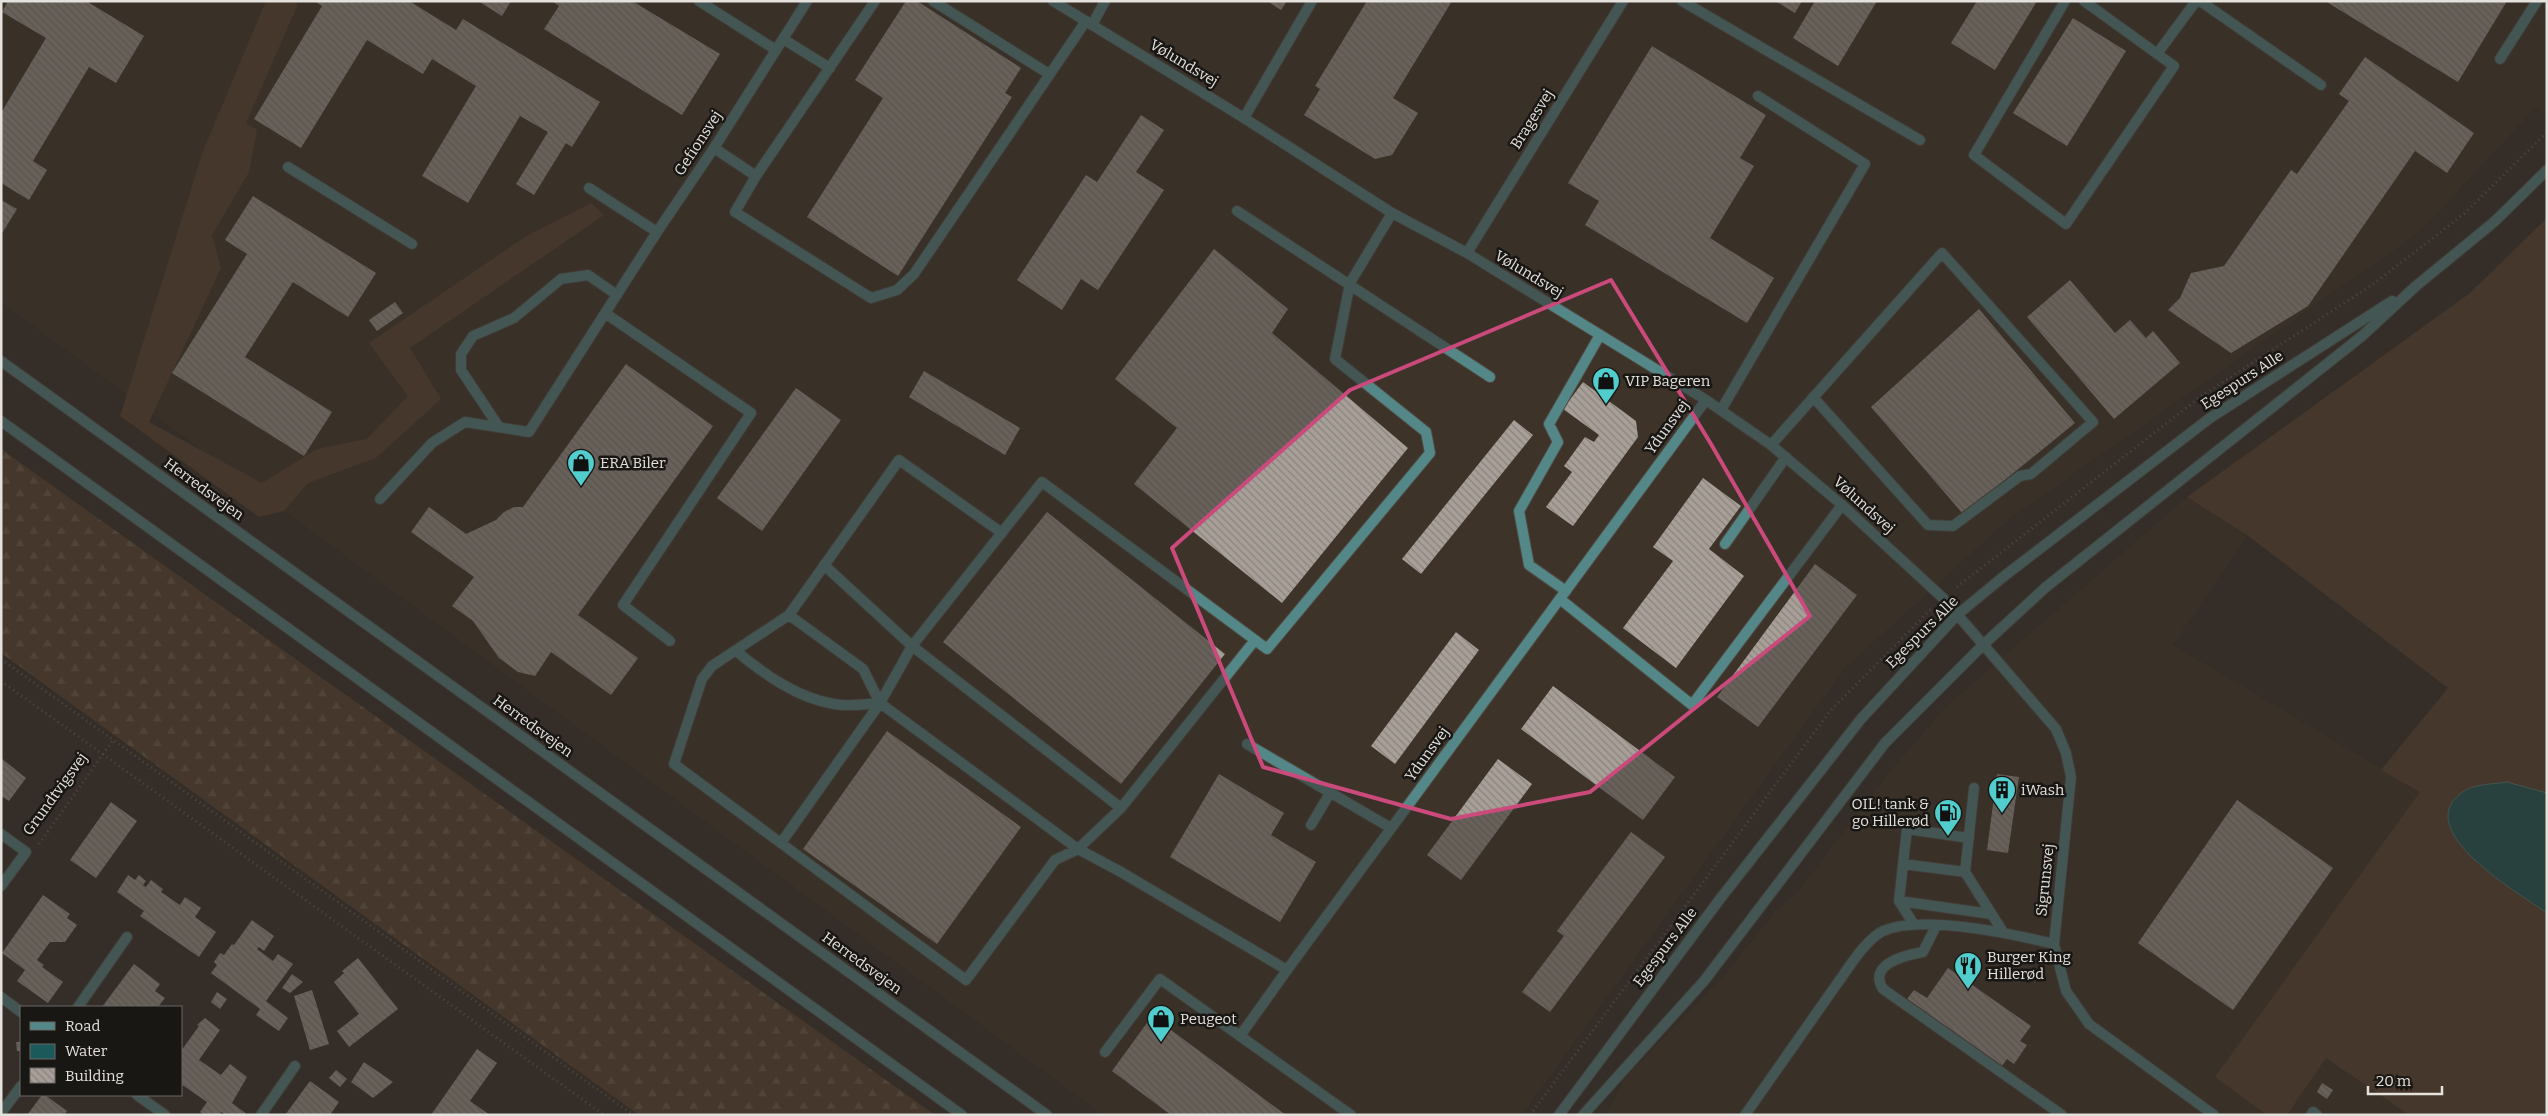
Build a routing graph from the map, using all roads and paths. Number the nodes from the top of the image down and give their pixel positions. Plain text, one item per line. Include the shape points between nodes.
1 (699, 1) edge
2 (807, 1) edge
3 (875, 1) edge
4 (933, 1) edge
5 (1054, 1) edge
6 (1105, 1) edge
7 (1312, 1) edge
8 (1623, 1) edge
9 (1682, 1) edge
10 (2065, 1) edge
11 (2084, 1) edge
12 (2198, 1) edge
13 (2537, 1) edge
14 (1089, 23) junction
15 (783, 39) junction
16 (776, 50) junction
17 (2157, 54) junction
18 (2500, 59) dead end
19 (830, 68) junction
20 (1049, 74) junction
21 (2322, 85) dead end
22 (1758, 96) dead end
23 (1244, 118) junction
24 (2547, 132) edge
25 (1920, 140) dead end
26 (714, 148) junction
27 (288, 167) dead end
28 (2547, 170) edge
29 (756, 176) junction
30 (589, 188) dead end
31 (1237, 211) dead end
32 (1392, 213) junction
33 (658, 232) junction
34 (412, 244) dead end
35 (1467, 254) junction
36 (1350, 283) junction
37 (2416, 286) junction
38 (617, 295) junction
39 (605, 313) junction
40 (1600, 335) junction
41 (1, 361) edge
42 (1490, 377) dead end
43 (1813, 397) junction
44 (1706, 400) junction
45 (1721, 410) junction
46 (1, 421) edge
47 (499, 427) junction
48 (1771, 445) junction
49 (1786, 457) junction
50 (380, 499) dead end
51 (1842, 505) junction
52 (1002, 533) junction
53 (1725, 544) dead end
54 (824, 565) junction
55 (1970, 576) dead end
56 (1563, 595) junction
57 (789, 615) junction
58 (1957, 615) junction
59 (1917, 623) dead end
60 (1255, 640) junction
61 (670, 641) dead end
62 (1983, 645) junction
63 (912, 646) junction
64 (736, 651) junction
65 (1, 660) edge
66 (1, 681) edge
67 (880, 703) junction
68 (113, 740) junction
69 (1247, 744) dead end
70 (103, 754) junction
71 (1974, 788) dead end
72 (1330, 793) junction
73 (1121, 808) junction
74 (1311, 825) dead end
75 (1391, 828) junction
76 (1, 834) edge
77 (1969, 838) junction
78 (781, 843) junction
79 (1078, 849) junction
80 (26, 852) junction
81 (1903, 864) junction
82 (1965, 872) junction
83 (1, 886) edge
84 (1899, 901) junction
85 (1992, 914) junction
86 (1913, 923) junction
87 (1936, 926) junction
88 (2003, 932) junction
89 (127, 937) dead end
90 (2054, 944) junction
91 (1287, 970) junction
92 (1, 997) edge
93 (79, 1006) edge
94 (20, 1011) edge
95 (1240, 1036) junction
96 (1104, 1052) dead end
97 (295, 1066) dead end
98 (20, 1087) edge
99 (138, 1096) edge
100 (1, 1113) edge
101 (165, 1115) edge
102 (260, 1115) edge
103 (604, 1115) edge
104 (633, 1115) edge
105 (962, 1115) edge
106 (1047, 1115) edge
107 (1351, 1115) edge
108 (1530, 1115) edge
109 (1559, 1115) edge
110 (1583, 1115) edge
111 (1745, 1115) edge
112 (2062, 1115) edge
113 (2214, 1115) edge
114 (2311, 1115) edge
115 (2317, 1115) edge

1 - 16 street
2 - 15 street, Gefionsvej
3 - 19 street
4 - 20 street
5 - 14 street, Vølundsvej
6 - 14 street
7 - 23 street
8 - 35 street, Bragesvej
9 - 25 street
10 - 17 street via 1974,156 2066,224 2174,66
11 - 17 street
12 - 17 street
12 - 21 street
13 - 18 street
14 - 20 street
14 - 23 street, Vølundsvej
15 - 16 street, Gefionsvej
15 - 19 street
16 - 26 street, Gefionsvej
19 - 29 street
20 - 29 street via 914,274 897,290 871,298 735,212
22 - 45 street via 1864,164
23 - 32 street, Vølundsvej
24 - 55 path via 2464,213 2375,284 2200,397
26 - 29 street
26 - 33 street, Gefionsvej
27 - 34 street
28 - 37 street, Egespurs Alle via 2494,222
30 - 33 street
31 - 36 street
32 - 35 street, Vølundsvej
32 - 36 street
33 - 38 street, Gefionsvej
35 - 40 street, Vølundsvej
36 - 42 street
36 - 60 street via 1335,359 1426,432 1430,453 1267,649
37 - 58 street, Egespurs Alle via 2210,418
37 - 62 street, Egespurs Alle via 2362,336 2046,587
38 - 39 street, Gefionsvej
38 - 47 street via 588,276 561,279 514,318 473,336 461,354 461,370
39 - 47 street, Gefionsvej via 529,432
39 - 61 street via 751,413 623,606
40 - 44 street, Vølundsvej
40 - 56 street via 1549,424 1558,442 1519,511 1529,565
41 - 106 street, Herredsvejen
43 - 43 street via 1942,253 2093,422 2031,474 2020,476 1954,526 1928,525
43 - 48 street
44 - 45 street, Vølundsvej
44 - 56 street, Ydunsvej
45 - 48 street, Vølundsvej
46 - 105 street
47 - 50 street via 465,422 432,443
48 - 49 street, Vølundsvej
49 - 51 street, Vølundsvej
49 - 53 street
51 - 56 street via 1692,704
51 - 58 street, Vølundsvej via 1943,598
52 - 54 street via 899,460
52 - 60 street via 1042,482
52 - 63 street
54 - 57 street
54 - 63 street
56 - 75 street, Ydunsvej
57 - 64 street
57 - 67 street via 863,669
58 - 62 street, Sigrunsvej
58 - 109 street, Egespurs Alle via 1861,719 1720,899
59 - 108 path via 1831,710
60 - 73 street
62 - 90 street, Sigrunsvej via 2056,729 2066,753 2071,777
62 - 110 street, Egespurs Alle via 1885,744 1704,981
63 - 67 street
63 - 73 street
64 - 67 street via 763,673 802,694 834,704
64 - 78 street via 712,666 702,679 674,764
65 - 68 path
66 - 70 path
67 - 78 street
67 - 79 street
68 - 70 path, Grundtvigsvej
68 - 104 path
69 - 72 street
70 - 80 path, Grundtvigsvej via 37,846
70 - 103 path
71 - 77 street
72 - 74 street
72 - 75 street
73 - 79 street
75 - 91 street, Ydunsvej
76 - 80 street
77 - 81 street via 1907,830
77 - 82 street
78 - 79 street via 966,980 1055,860
79 - 91 street
80 - 83 street, Grundtvigsvej
81 - 82 street
81 - 84 street
82 - 85 street
84 - 85 street
84 - 86 street
85 - 88 street
86 - 87 street
86 - 111 street via 1883,931 1866,944
87 - 88 street
87 - 112 street via 1923,952 1901,957 1884,967 1880,984 1884,990
88 - 90 street
89 - 93 street
90 - 113 street, Sigrunsvej via 2066,991 2089,1024
91 - 95 street, Ydunsvej
92 - 94 street
95 - 96 street via 1160,979
95 - 107 street
97 - 102 street
98 - 100 street
99 - 101 street
114 - 115 street via 2313,1112

